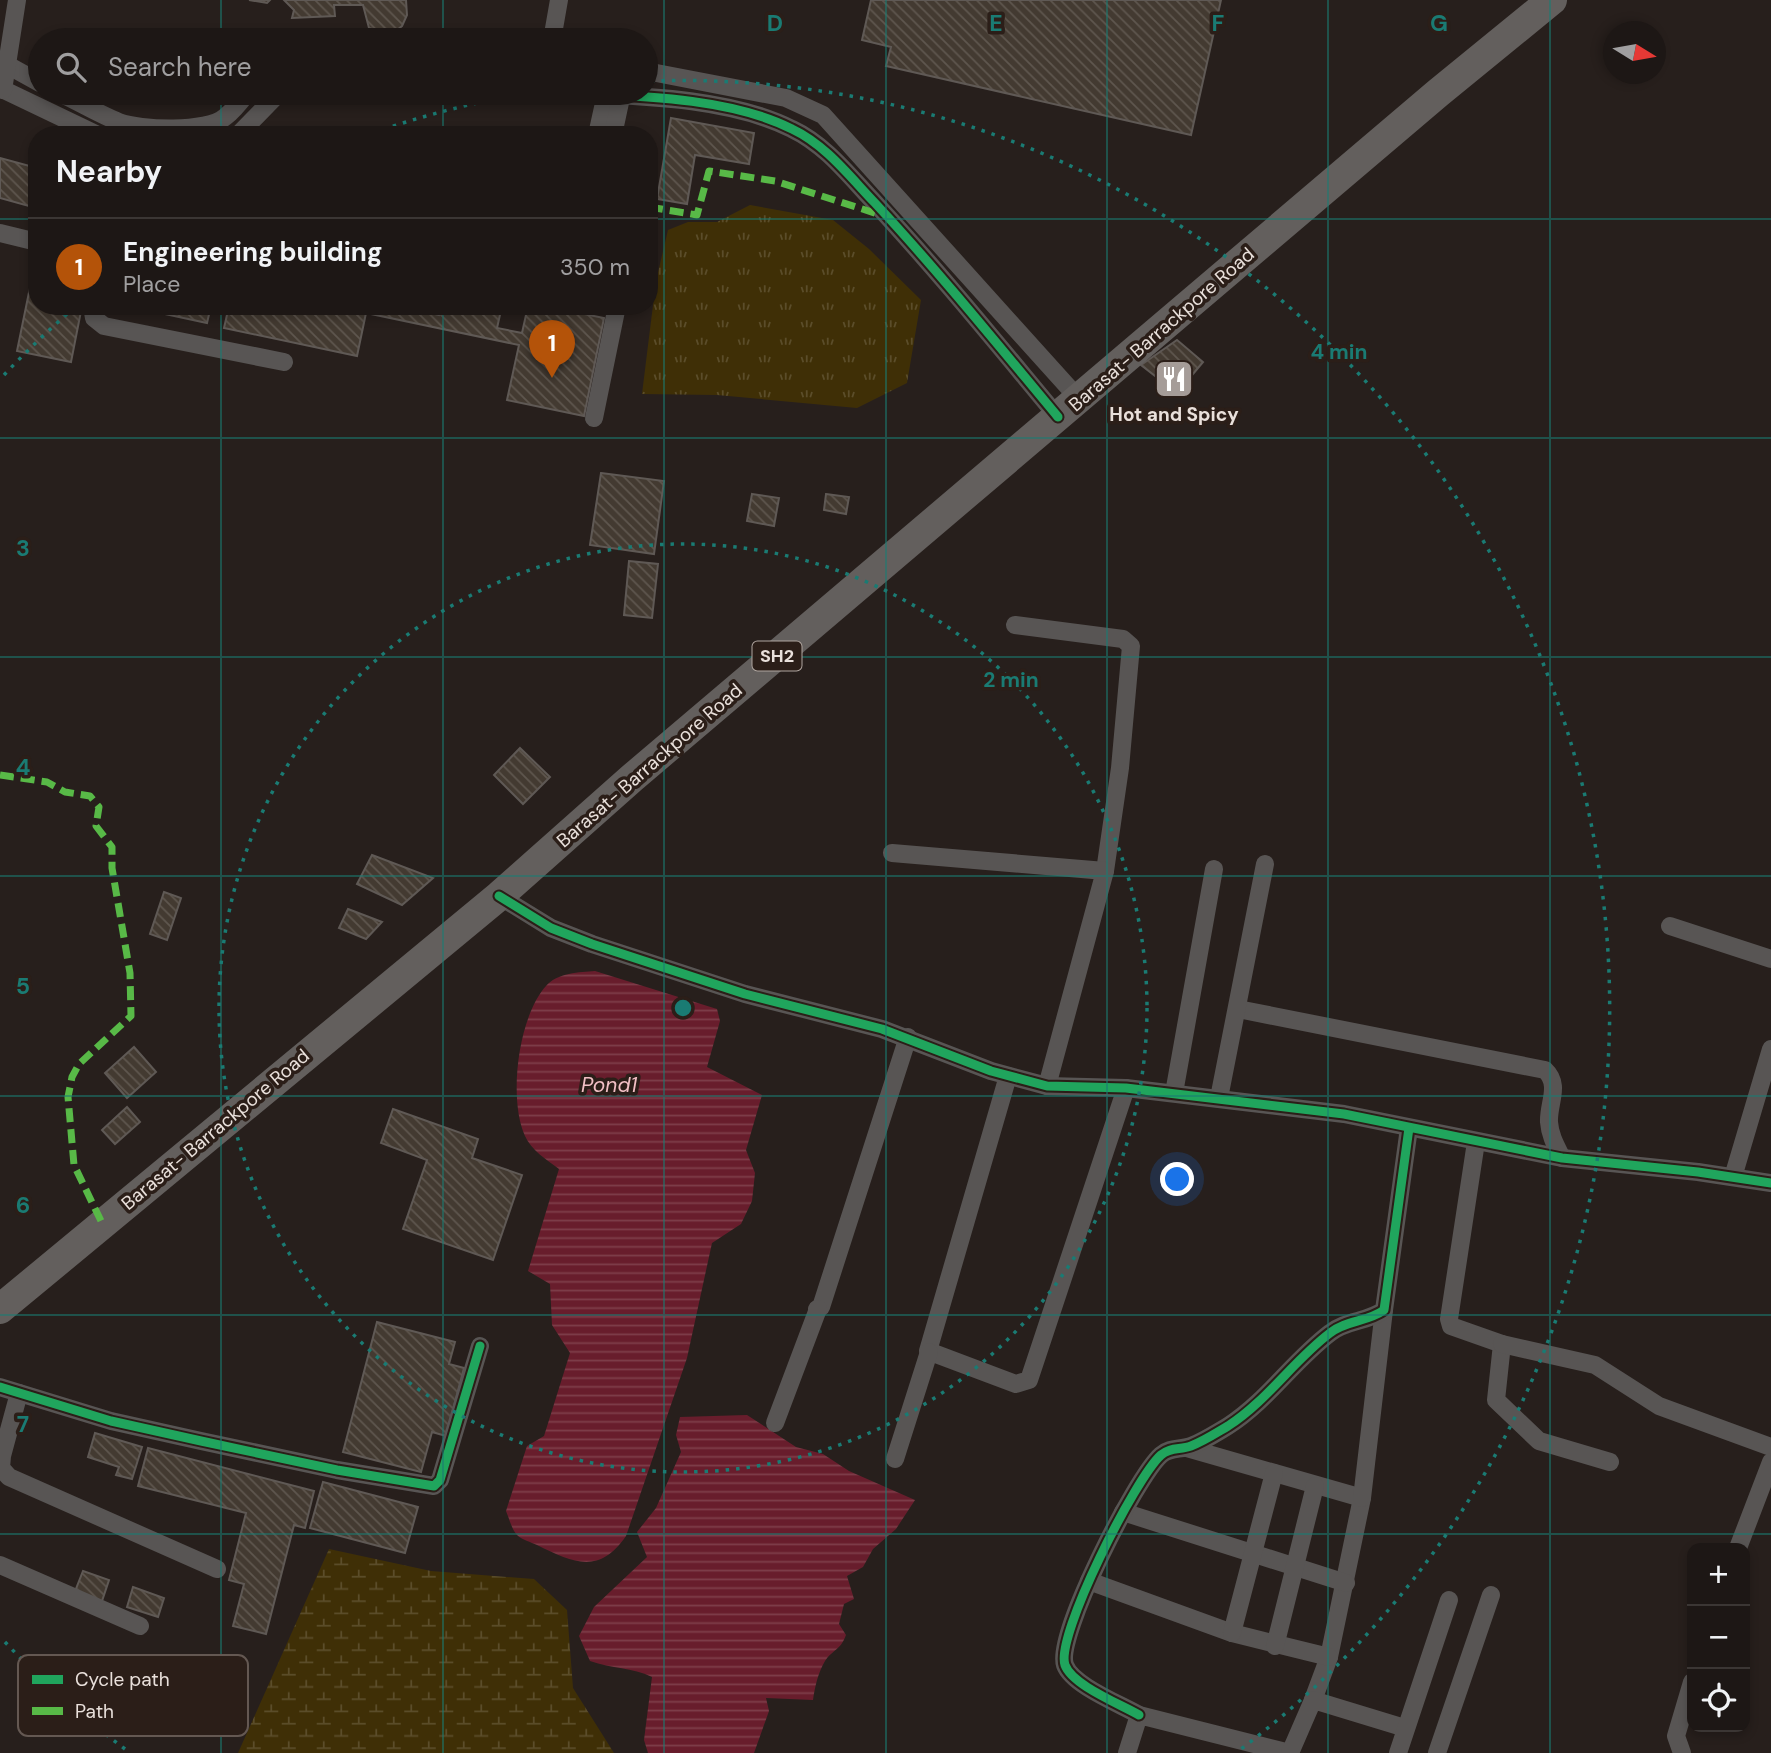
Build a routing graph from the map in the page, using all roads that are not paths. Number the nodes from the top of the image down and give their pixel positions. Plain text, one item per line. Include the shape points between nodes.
1 (17, 0) edge
2 (559, 0) edge
3 (1552, 0) edge
4 (554, 28) edge
5 (4, 64) edge
6 (658, 73) edge
7 (28, 77) edge
8 (2, 89) edge
9 (658, 99) edge
10 (28, 101) edge
11 (35, 105) edge
12 (84, 105) edge
13 (236, 105) edge
14 (267, 105) edge
15 (612, 105) edge
16 (616, 105) edge
17 (79, 126) edge
18 (134, 126) edge
19 (206, 126) edge
20 (247, 126) edge
21 (601, 126) edge
22 (614, 126) edge
23 (0, 233) edge
24 (28, 240) edge
25 (94, 315) edge
26 (615, 315) edge
27 (284, 362) dead end
28 (1069, 408) junction
29 (594, 418) dead end
30 (1015, 625) dead end
31 (892, 853) dead end
32 (1265, 864) dead end
33 (1214, 869) dead end
34 (1105, 871) junction
35 (499, 896) junction
36 (1670, 926) dead end
37 (1771, 959) edge
38 (1238, 1009) junction
39 (908, 1037) junction
40 (1771, 1049) edge
41 (1008, 1076) junction
42 (1047, 1086) junction
43 (1126, 1088) junction
44 (1174, 1093) junction
45 (1219, 1098) junction
46 (1409, 1128) junction
47 (1476, 1142) junction
48 (1562, 1158) junction
49 (1733, 1177) junction
50 (1771, 1183) edge
51 (0, 1309) edge
52 (1384, 1310) junction
53 (1502, 1344) junction
54 (480, 1346) dead end
55 (929, 1352) junction
56 (0, 1387) edge
57 (19, 1393) junction
58 (775, 1423) dead end
59 (1771, 1447) edge
60 (1187, 1448) junction
61 (895, 1459) dead end
62 (1610, 1462) dead end
63 (1771, 1462) edge
64 (1274, 1473) junction
65 (1315, 1486) junction
66 (1362, 1498) junction
67 (1123, 1511) junction
68 (1740, 1543) edge
69 (1255, 1554) junction
70 (0, 1565) edge
71 (217, 1569) dead end
72 (1294, 1569) junction
73 (1089, 1581) junction
74 (1346, 1583) junction
75 (1491, 1595) dead end
76 (1449, 1600) dead end
77 (141, 1626) dead end
78 (1233, 1633) junction
79 (1275, 1646) junction
80 (1329, 1657) junction
81 (1687, 1699) edge
82 (1313, 1700) junction
83 (1139, 1715) junction
84 (1405, 1728) junction
85 (1127, 1753) edge
86 (1290, 1753) edge
87 (1398, 1753) edge
88 (1437, 1753) edge
89 (1682, 1753) edge

1 - 5 street
2 - 4 street
3 - 28 main road, Barasat- Barrackpore Road / SH2
5 - 7 street
5 - 8 street
6 - 28 street via 786,98 823,115
8 - 10 street
9 - 28 street via 732,109 810,138
11 - 17 street
12 - 18 street
13 - 19 street via 224,119
14 - 20 street
15 - 21 street
16 - 22 street
23 - 24 street
25 - 27 street via 104,326
26 - 29 street
28 - 35 main road, Barasat- Barrackpore Road / SH2
30 - 34 street via 1123,639 1131,646
31 - 34 street
32 - 38 street
33 - 44 street
34 - 42 street
35 - 39 street via 551,928 592,944 745,994
35 - 51 main road, Barasat- Barrackpore Road / SH2
36 - 37 street
38 - 45 street
38 - 48 street via 1545,1070 1554,1084 1551,1138
39 - 41 street
39 - 58 street via 818,1309
40 - 49 street
41 - 42 street
41 - 55 street
42 - 43 street
43 - 44 street
43 - 55 street via 1029,1380 1016,1384
44 - 45 street
45 - 46 street via 1344,1114
46 - 47 street
46 - 52 street
47 - 48 street
47 - 53 street via 1448,1319 1451,1326
48 - 49 street
49 - 50 street
52 - 60 street via 1334,1330 1239,1418
52 - 66 street
53 - 59 street via 1595,1364 1659,1406
53 - 62 street via 1495,1393 1500,1405 1539,1441
54 - 57 street via 440,1480 434,1486 212,1444 111,1421
55 - 61 street
56 - 57 street
57 - 71 street via 2,1456 1,1468 9,1477
60 - 64 street
60 - 67 street via 1160,1456
63 - 68 street
64 - 65 street
64 - 69 street
65 - 66 street
65 - 72 street
66 - 74 street
67 - 69 street
67 - 73 street
69 - 72 street
69 - 78 street
70 - 77 street
72 - 74 street
72 - 79 street
73 - 78 street
73 - 83 street via 1064,1643 1066,1667 1076,1680
74 - 80 street
75 - 88 street
76 - 84 street
78 - 79 street
79 - 80 street
80 - 82 street
81 - 89 street via 1676,1736
82 - 84 street
82 - 86 street
83 - 85 street
83 - 86 street
84 - 87 street

